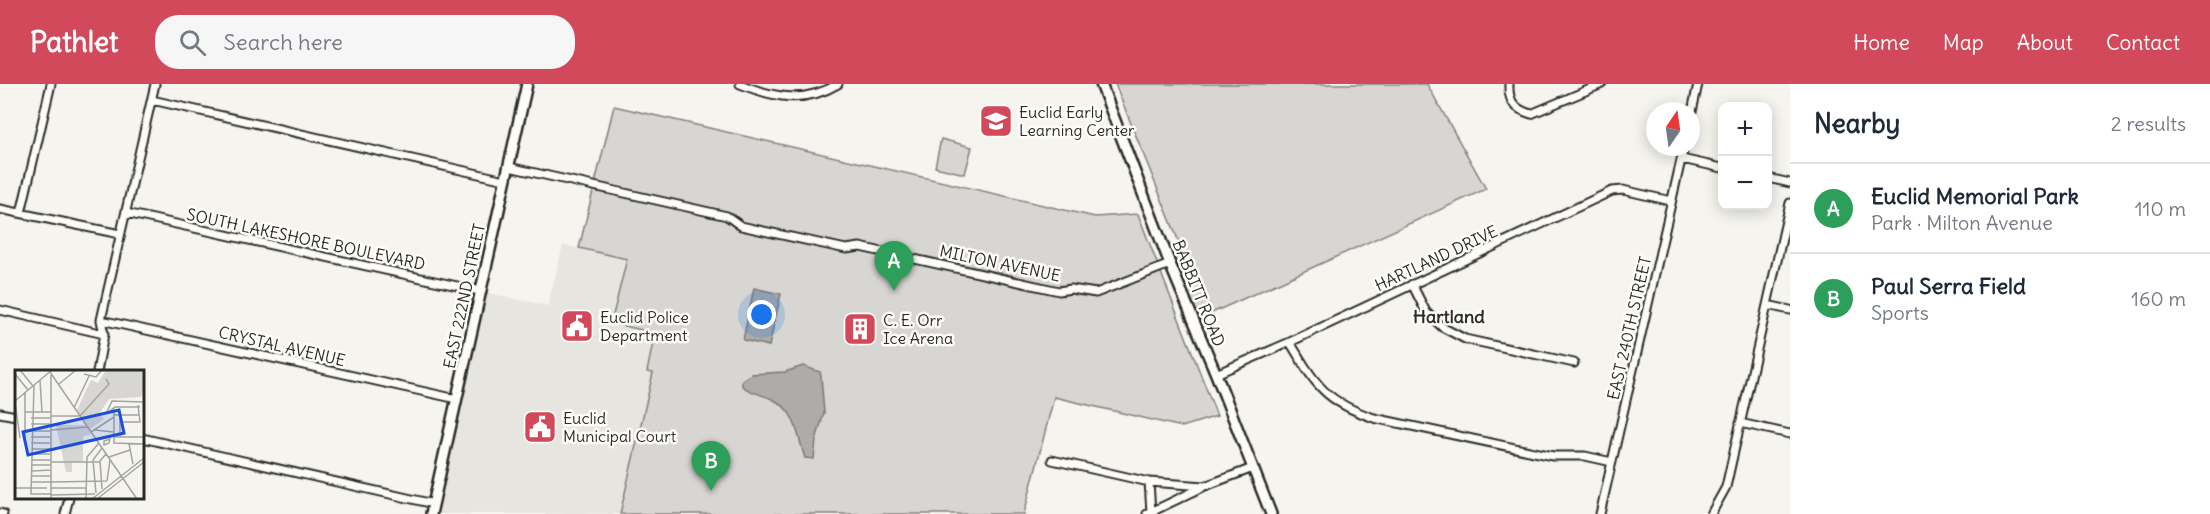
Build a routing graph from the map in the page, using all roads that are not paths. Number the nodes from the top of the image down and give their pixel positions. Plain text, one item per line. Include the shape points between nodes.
1 (51, 84) edge
2 (155, 84) edge
3 (527, 84) edge
4 (740, 84) edge
5 (838, 84) edge
6 (1101, 84) edge
7 (1509, 84) edge
8 (1602, 84) edge
9 (1698, 84) edge
10 (152, 100) junction
11 (1694, 102) edge
12 (1682, 156) edge
13 (1682, 159) junction
14 (509, 167) junction
15 (1718, 167) edge
16 (1772, 179) edge
17 (506, 180) junction
18 (1790, 183) edge
19 (1671, 201) junction
20 (1790, 203) edge
21 (0, 209) edge
22 (21, 213) junction
23 (126, 213) junction
24 (120, 234) junction
25 (1170, 264) junction
26 (1412, 284) junction
27 (480, 291) junction
28 (1767, 305) junction
29 (0, 310) edge
30 (1790, 310) edge
31 (101, 320) junction
32 (104, 334) junction
33 (1290, 342) junction
34 (1575, 363) dead end
35 (97, 370) edge
36 (1216, 374) junction
37 (457, 399) junction
38 (0, 413) edge
39 (15, 416) edge
40 (1740, 423) junction
41 (1790, 434) edge
42 (144, 438) edge
43 (1052, 460) dead end
44 (1612, 462) junction
45 (1252, 468) junction
46 (1149, 482) junction
47 (1205, 486) junction
48 (69, 499) edge
49 (434, 504) junction
50 (1149, 513) edge
51 (65, 514) edge
52 (431, 514) edge
53 (1271, 514) edge
54 (1599, 514) edge
55 (1711, 514) edge

1 - 22 street
2 - 10 street
3 - 14 main road, EAST 222ND STREET
4 - 5 street via 764,93 798,98
6 - 25 main road, BABBITT ROAD
7 - 8 street via 1512,105 1531,114
9 - 11 street
10 - 17 street
10 - 23 street
12 - 13 street, EAST 240TH STREET
13 - 15 street
13 - 19 street, EAST 240TH STREET
14 - 17 main road, EAST 222ND STREET
14 - 25 street, MILTON AVENUE via 727,216 741,226 846,249 860,247 1059,291 1096,293
16 - 18 street
17 - 27 main road, EAST 222ND STREET
19 - 26 street, HARTLAND DRIVE via 1612,190
19 - 44 street, EAST 240TH STREET
20 - 28 street
21 - 22 street
22 - 24 street
23 - 24 street
23 - 27 street, SOUTH LAKESHORE BOULEVARD
24 - 31 street
25 - 36 main road, BABBITT ROAD
26 - 33 street, HARTLAND DRIVE
26 - 34 street via 1426,312 1442,327 1465,339
27 - 37 main road, EAST 222ND STREET
28 - 30 street
28 - 40 street
29 - 32 street
31 - 32 street
31 - 37 street, CRYSTAL AVENUE
32 - 35 street
33 - 36 street, HARTLAND DRIVE
33 - 44 street via 1317,386 1353,411 1553,456 1585,456
36 - 45 main road, BABBITT ROAD
37 - 49 main road, EAST 222ND STREET
38 - 39 street
40 - 41 street
40 - 55 street via 1725,487
42 - 49 street
43 - 46 street
44 - 54 street, EAST 240TH STREET
45 - 47 street
45 - 53 main road, BABBITT ROAD
46 - 47 street
46 - 50 street
47 - 50 street
48 - 51 street
49 - 52 main road, EAST 222ND STREET

